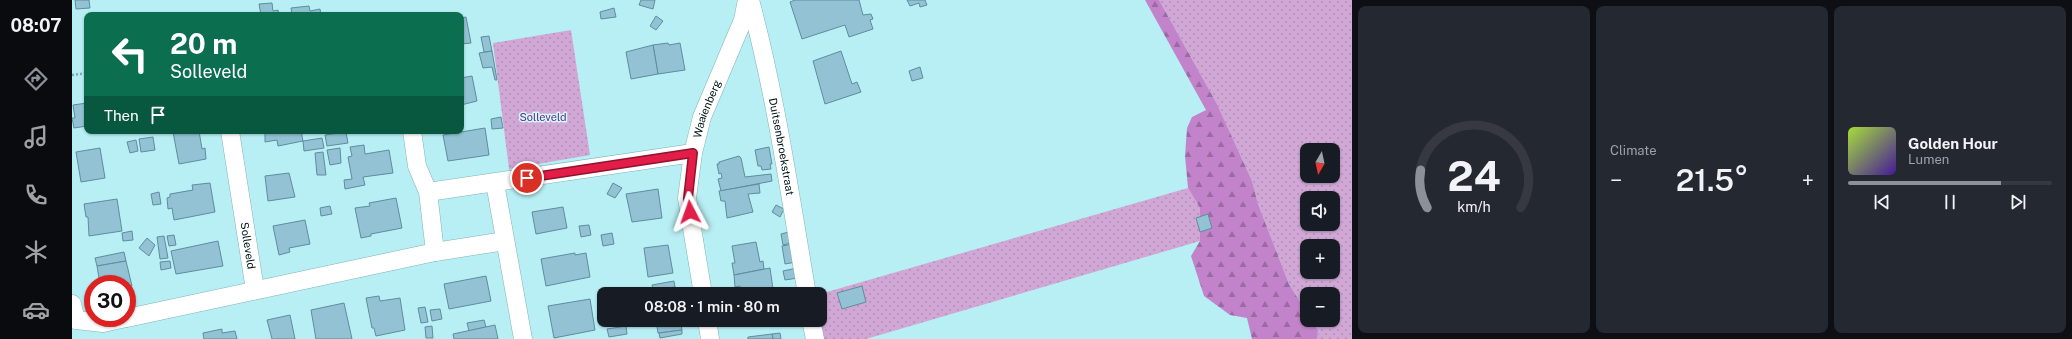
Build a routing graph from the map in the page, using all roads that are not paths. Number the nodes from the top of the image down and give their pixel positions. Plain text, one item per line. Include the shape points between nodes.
1 (747, 0) edge
2 (750, 0) edge
3 (230, 134) edge
4 (412, 134) edge
5 (693, 153) junction
6 (496, 183) junction
7 (428, 192) junction
8 (505, 241) junction
9 (435, 252) junction
10 (702, 287) edge
11 (806, 287) edge
12 (255, 290) junction
13 (73, 316) edge
14 (136, 316) edge
15 (84, 319) edge
16 (708, 327) edge
17 (812, 327) edge
18 (523, 339) edge
19 (710, 339) edge
20 (815, 339) edge

1 - 5 street, Waaienberg via 744,20 702,117
2 - 11 street, Duitsenbroekstraat via 763,51
3 - 12 street, Solleveld
4 - 7 street via 417,166
5 - 6 street
5 - 10 street, Waaienberg via 688,198
6 - 7 street
6 - 8 street
7 - 9 street
8 - 9 street
8 - 18 street
9 - 12 street
12 - 14 street
13 - 15 street
16 - 19 street
17 - 20 street

